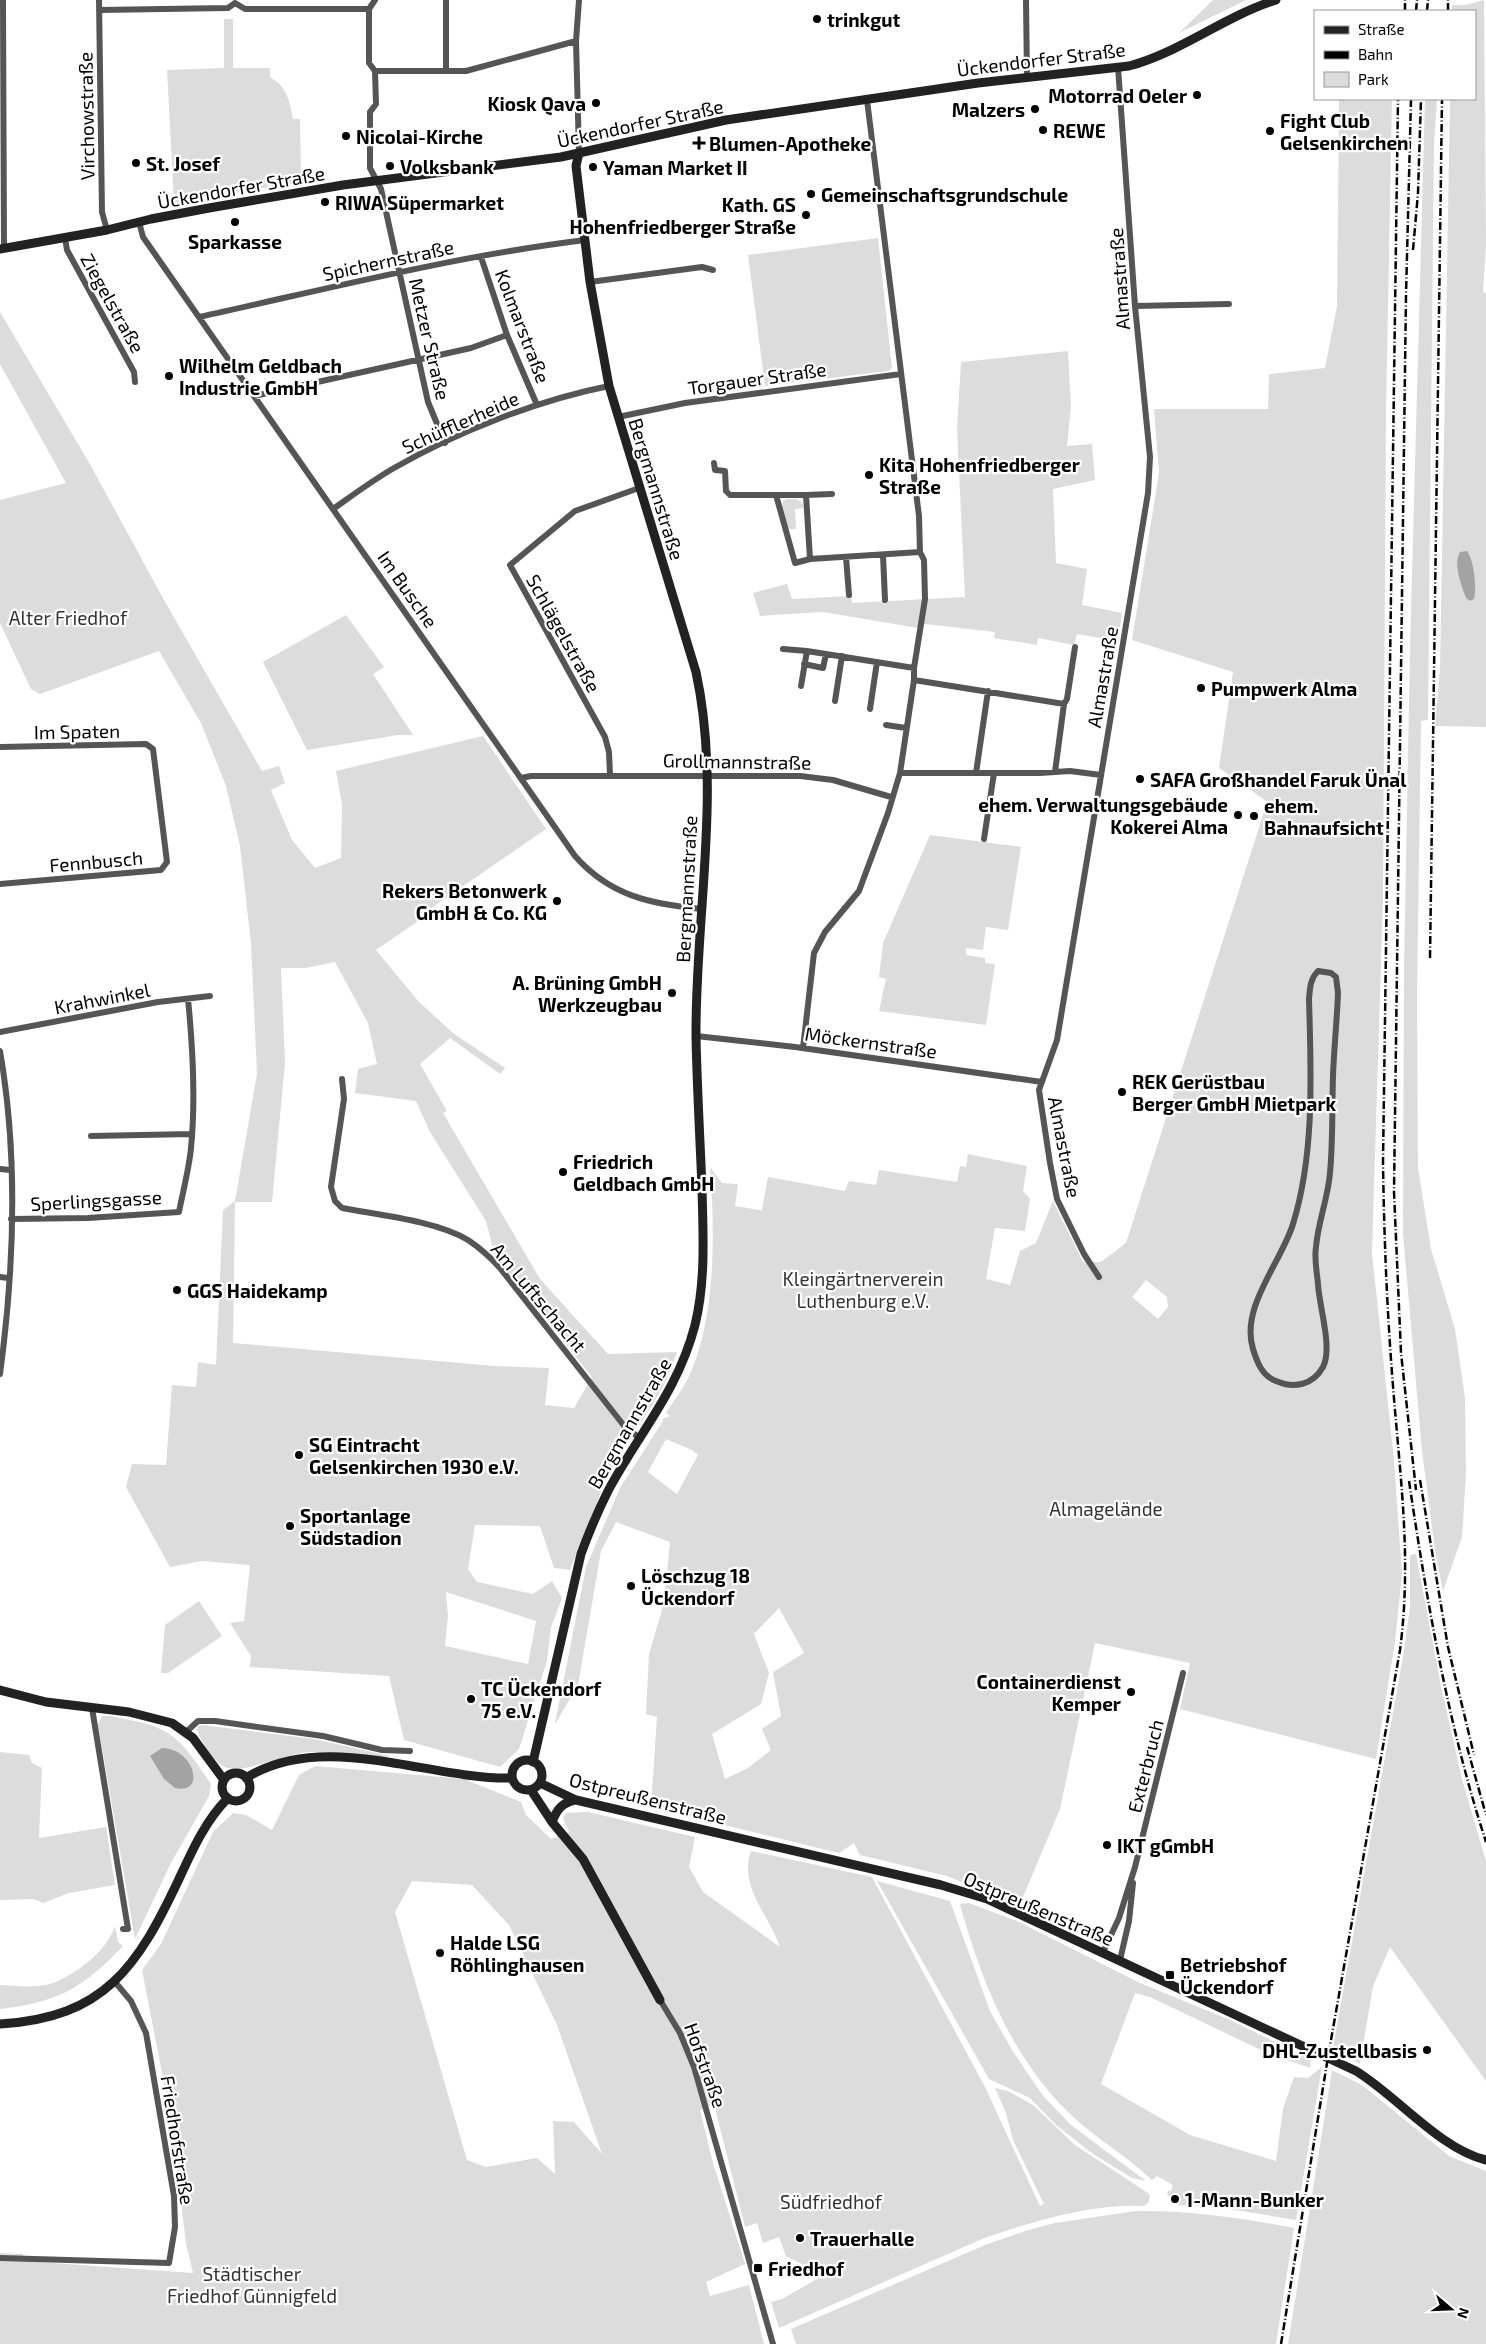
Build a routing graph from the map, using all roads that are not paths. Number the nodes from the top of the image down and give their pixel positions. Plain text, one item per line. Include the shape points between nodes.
1 (3, 0) edge
2 (99, 0) edge
3 (375, 0) edge
4 (446, 0) edge
5 (579, 0) edge
6 (1026, 0) edge
7 (1276, 0) edge
8 (235, 2) edge
9 (369, 9) junction
10 (99, 10) junction
11 (576, 41) junction
12 (1118, 66) junction
13 (375, 71) junction
14 (446, 71) junction
15 (1027, 78) junction
16 (867, 100) junction
17 (579, 153) junction
18 (378, 181) junction
19 (139, 222) junction
20 (107, 230) junction
21 (65, 238) junction
22 (585, 240) junction
23 (2, 249) edge
24 (481, 257) junction
25 (714, 270) dead end
26 (400, 272) junction
27 (590, 282) junction
28 (1229, 304) dead end
29 (1136, 306) junction
30 (199, 316) junction
31 (507, 334) junction
32 (419, 359) junction
33 (901, 374) junction
34 (135, 382) dead end
35 (609, 386) junction
36 (254, 396) junction
37 (537, 405) junction
38 (618, 416) junction
39 (445, 443) junction
40 (714, 463) dead end
41 (639, 488) junction
42 (832, 494) dead end
43 (776, 495) junction
44 (806, 496) junction
45 (333, 508) junction
46 (920, 552) junction
47 (883, 555) junction
48 (846, 557) junction
49 (810, 559) junction
50 (849, 595) dead end
51 (885, 600) dead end
52 (1075, 647) dead end
53 (783, 649) dead end
54 (806, 651) junction
55 (826, 654) junction
56 (842, 656) junction
57 (877, 662) junction
58 (804, 664) junction
59 (914, 668) junction
60 (914, 680) junction
61 (801, 686) dead end
62 (988, 691) junction
63 (835, 701) dead end
64 (1064, 704) junction
65 (870, 709) dead end
66 (886, 725) dead end
67 (906, 728) junction
68 (0, 748) edge
69 (153, 749) joint
70 (1055, 772) junction
71 (900, 773) junction
72 (976, 773) junction
73 (994, 773) junction
74 (610, 775) junction
75 (707, 775) junction
76 (1101, 775) junction
77 (521, 778) junction
78 (891, 797) junction
79 (984, 840) dead end
80 (0, 884) edge
81 (701, 909) junction
82 (1314, 976) joint
83 (210, 996) dead end
84 (188, 999) junction
85 (0, 1032) edge
86 (696, 1036) junction
87 (803, 1048) junction
88 (0, 1051) edge
89 (342, 1079) dead end
90 (1042, 1082) junction
91 (192, 1134) junction
92 (91, 1136) dead end
93 (0, 1169) edge
94 (10, 1170) junction
95 (11, 1219) junction
96 (0, 1277) edge
97 (1099, 1277) dead end
98 (8, 1278) junction
99 (0, 1374) edge
100 (641, 1439) junction
101 (1183, 1673) dead end
102 (0, 1690) edge
103 (92, 1708) junction
104 (186, 1732) junction
105 (410, 1751) dead end
106 (533, 1762) junction
107 (246, 1778) junction
108 (512, 1778) junction
109 (224, 1780) junction
110 (540, 1783) junction
111 (531, 1790) junction
112 (228, 1798) junction
113 (576, 1800) junction
114 (552, 1822) junction
115 (1135, 1867) junction
116 (123, 1929) dead end
117 (1104, 1952) junction
118 (1120, 1960) junction
119 (114, 1982) junction
120 (660, 2000) joint
121 (0, 2024) edge
122 (1486, 2160) edge
123 (0, 2258) edge
124 (773, 2344) edge

1 - 23 street
2 - 10 street, Virchowstraße
3 - 9 street
4 - 14 street
5 - 11 street, Bergmannstraße
6 - 15 street
7 - 12 street, Ückendorfer Straße via 1145,61
8 - 9 street via 245,8
8 - 10 street via 228,8
9 - 13 street, Metzer Straße via 369,63
10 - 20 street, Virchowstraße via 102,212
11 - 14 street via 466,71
11 - 17 street, Bergmannstraße
12 - 15 street, Ückendorfer Straße
12 - 29 street, Almastraße
13 - 14 street
13 - 18 street, Metzer Straße via 376,104 370,112 370,168
15 - 16 street, Ückendorfer Straße
16 - 17 street, Ückendorfer Straße via 726,120
16 - 33 street
17 - 18 street, Ückendorfer Straße
17 - 22 street, Bergmannstraße via 576,166
18 - 19 street, Ückendorfer Straße
18 - 26 street, Metzer Straße
19 - 20 street, Ückendorfer Straße
19 - 30 street, Im Busche via 143,237
20 - 21 street, Ückendorfer Straße
21 - 23 street, Ückendorfer Straße
21 - 34 street, Ziegelstraße via 67,250 134,372
22 - 24 street, Spichernstraße
22 - 27 street, Bergmannstraße
24 - 26 street, Spichernstraße
24 - 31 street, Kolmarstraße
25 - 27 street via 702,267
26 - 30 street, Spichernstraße
26 - 32 street, Metzer Straße
27 - 35 street, Bergmannstraße
28 - 29 street
29 - 76 street, Almastraße via 1150,457 1148,493
30 - 36 street, Im Busche
31 - 32 street via 471,348
31 - 37 street, Kolmarstraße
32 - 36 street
32 - 39 street, Metzer Straße via 428,402
33 - 38 street, Torgauer Straße via 685,403
33 - 46 street via 919,516
35 - 37 street, Schüfflerheide
35 - 38 street, Bergmannstraße
36 - 45 street, Im Busche
37 - 39 street, Schüfflerheide
38 - 41 street, Bergmannstraße
39 - 45 street, Schüfflerheide via 394,468
40 - 43 street via 714,470 725,471 728,494
41 - 74 street, Schlägelstraße via 575,511 510,565 605,737
41 - 75 street, Bergmannstraße via 696,672 704,713
42 - 44 street
43 - 44 street
43 - 49 street via 794,563
44 - 49 street
45 - 77 street, Im Busche
46 - 47 street
46 - 59 street via 924,560 924,608
47 - 48 street
47 - 51 street
48 - 49 street
48 - 50 street
52 - 64 street
53 - 54 street
54 - 55 street
54 - 58 street
55 - 56 street
55 - 58 street via 823,668
56 - 57 street
56 - 63 street
57 - 59 street
57 - 65 street
58 - 61 street
59 - 60 street
60 - 62 street
60 - 67 street
62 - 64 street
62 - 72 street
64 - 70 street
66 - 67 street
67 - 71 street
68 - 69 street, Im Spaten via 146,744
69 - 80 street, Fennbusch via 167,862 161,870
70 - 73 street
70 - 76 street
71 - 72 street
71 - 78 street
72 - 73 street
73 - 79 street
74 - 75 street, Grollmannstraße
74 - 77 street, Grollmannstraße
75 - 78 street, Grollmannstraße via 818,777
75 - 81 street, Bergmannstraße
76 - 90 street, Almastraße via 1057,1040
77 - 81 street, Im Busche via 576,856 603,882 640,899
78 - 87 street via 859,891 825,932 814,953
81 - 86 street, Bergmannstraße
82 - 82 street via 1309,999 1309,1109 1301,1189 1287,1242 1262,1290 1250,1327 1251,1342 1262,1370 1269,1378 1289,1385 1300,1385 1316,1377 1326,1354 1315,1249 1330,1176 1338,992 1336,977 1331,973 1318,972
83 - 84 street, Krahwinkel
84 - 85 street, Krahwinkel
84 - 91 street, Sperlingsgasse via 194,1064
86 - 87 street, Möckernstraße
86 - 100 street, Bergmannstraße via 702,1284 684,1360 664,1402
87 - 90 street, Möckernstraße
88 - 94 street via 8,1105
89 - 100 street, Am Luftschacht via 344,1100 331,1187 335,1201 342,1208 438,1228 477,1246 505,1273 625,1427
90 - 97 street, Almastraße via 1039,1090 1042,1115 1058,1199 1084,1254
91 - 92 street
91 - 95 street, Sperlingsgasse via 179,1212
93 - 94 street
94 - 95 street
95 - 98 street
96 - 98 street
98 - 99 street
100 - 106 street, Bergmannstraße via 609,1489 581,1554
101 - 115 street, Exterbruch
102 - 103 street via 46,1702
103 - 104 street via 144,1714 172,1722
103 - 116 street via 128,1929
104 - 105 street via 198,1720 215,1721 307,1733 382,1750
104 - 109 street
106 - 108 street via 520,1762
106 - 110 street via 540,1768
107 - 108 street via 284,1762 315,1758 367,1760 489,1778
107 - 109 street via 235,1774
107 - 112 street via 249,1790 245,1798 236,1801
108 - 111 street via 517,1786
109 - 112 street via 222,1788
110 - 111 street
110 - 113 street, Ostpreußenstraße
111 - 114 street, Hofstraße
112 - 119 street via 205,1827 146,1944 130,1967
113 - 114 street via 565,1802
113 - 117 street, Ostpreußenstraße via 961,1890
114 - 120 street, Hofstraße via 583,1859
115 - 117 street, Exterbruch
115 - 118 street, Exterbruch via 1129,1921
117 - 118 street, Ostpreußenstraße
118 - 122 street, Ostpreußenstraße via 1356,2071 1388,2092 1452,2144
119 - 121 street via 82,2004 59,2014
119 - 123 street, Friedhofstraße via 131,2001 146,2032 174,2196 175,2227 169,2263
120 - 124 street, Hofstraße via 680,2033 694,2067

